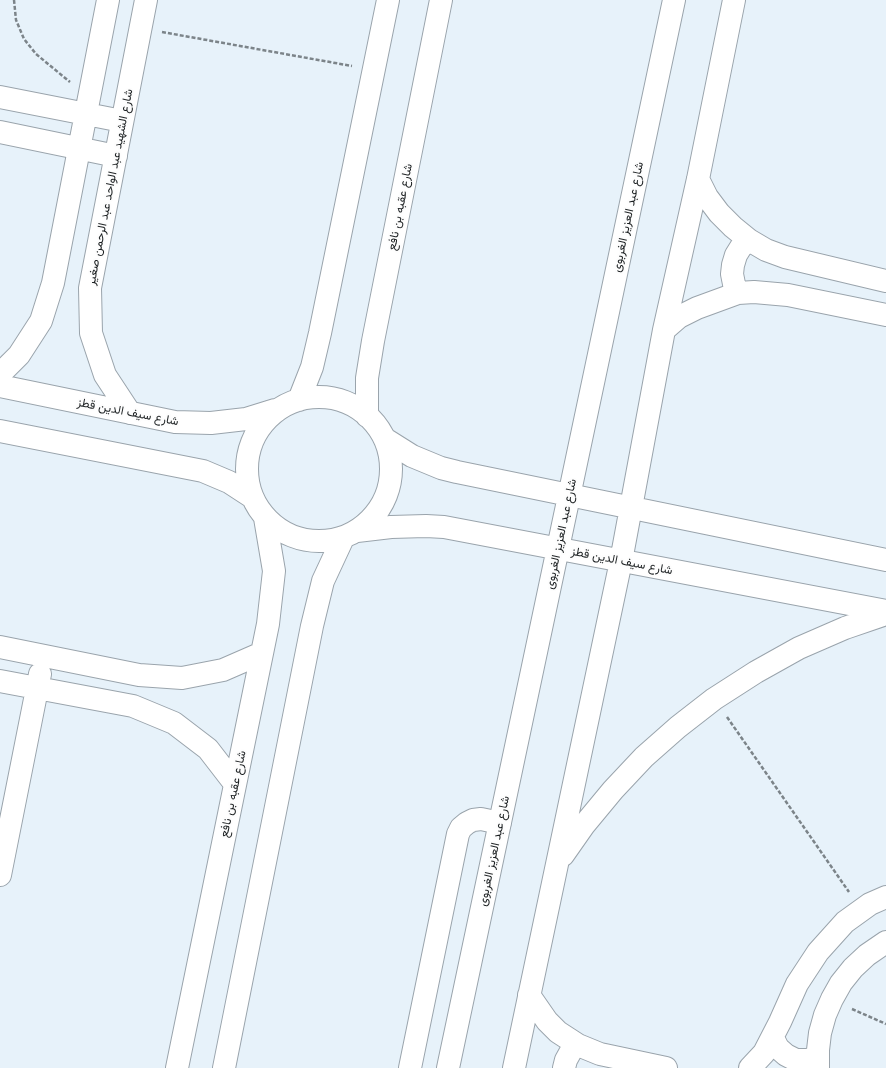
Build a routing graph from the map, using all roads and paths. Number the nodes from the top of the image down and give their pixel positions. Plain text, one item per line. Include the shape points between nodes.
1 (13, 0) edge
2 (108, 0) edge
3 (146, 0) edge
4 (388, 0) edge
5 (442, 0) edge
6 (674, 0) edge
7 (734, 0) edge
8 (140, 28) junction
9 (374, 70) junction
10 (0, 97) edge
11 (87, 106) junction
12 (122, 121) junction
13 (0, 132) edge
14 (79, 148) junction
15 (116, 156) junction
16 (698, 179) junction
17 (749, 240) junction
18 (884, 279) edge
19 (738, 293) junction
20 (886, 315) edge
21 (664, 330) junction
22 (0, 374) edge
23 (0, 386) edge
24 (290, 404) junction
25 (130, 413) junction
26 (368, 416) junction
27 (0, 431) edge
28 (385, 439) junction
29 (569, 495) junction
30 (252, 497) junction
31 (631, 508) junction
32 (265, 518) junction
33 (350, 534) junction
34 (558, 549) junction
35 (886, 560) edge
36 (621, 561) junction
37 (886, 613) edge
38 (4, 648) edge
39 (262, 653) junction
40 (44, 656) junction
41 (1, 684) edge
42 (38, 688) junction
43 (714, 699) junction
44 (235, 784) junction
45 (500, 823) junction
46 (558, 863) junction
47 (0, 875) edge
48 (886, 897) edge
49 (861, 910) junction
50 (886, 942) edge
51 (529, 995) junction
52 (832, 999) junction
53 (886, 1024) edge
54 (773, 1038) junction
55 (578, 1045) junction
56 (818, 1063) edge
57 (177, 1068) edge
58 (224, 1068) edge
59 (410, 1068) edge
60 (448, 1068) edge
61 (514, 1068) edge
62 (564, 1068) edge
63 (666, 1068) edge
64 (750, 1068) edge

1 - 11 path via 16,20 24,39
2 - 11 street
3 - 8 street, شارع الشهيد عبد الواحد عبد الرحمن صغير
4 - 9 street
5 - 26 street, شارع عقبه بن نافع via 373,341 367,378
6 - 29 street, شارع عبد العزيز الغربوى
7 - 16 street
8 - 9 path
8 - 12 street, شارع الشهيد عبد الواحد عبد الرحمن صغير
9 - 24 street via 312,367
10 - 11 street
11 - 12 street
11 - 14 street
12 - 15 street, شارع الشهيد عبد الواحد عبد الرحمن صغير
13 - 14 street
14 - 15 street
14 - 22 street via 53,282 40,321 19,355
15 - 25 street, شارع الشهيد عبد الواحد عبد الرحمن صغير via 90,288 91,333 105,375
16 - 17 street via 719,213
16 - 21 street
17 - 18 street via 784,257
17 - 19 street via 736,255 733,264 733,279
19 - 20 street via 788,295
19 - 21 street via 679,317
21 - 31 street
23 - 25 street, شارع سيف الدين قطز
24 - 25 street, شارع سيف الدين قطز via 246,419 211,423 175,422
24 - 26 street, شارع سيف الدين قطز via 324,397 347,402
24 - 30 street via 261,425 249,448 246,473
26 - 28 street, شارع سيف الدين قطز
27 - 30 street via 203,471 229,482
28 - 29 street via 412,456 441,468
28 - 33 street via 391,460 390,480 384,500 373,518
29 - 31 street
29 - 34 street, شارع عبد العزيز الغربوى
30 - 32 street
31 - 35 street
31 - 36 street
32 - 33 street, شارع سيف الدين قطز via 287,535 315,542
32 - 39 street, شارع عقبه بن نافع via 274,571
33 - 34 street, شارع سيف الدين قطز via 391,526 444,527
33 - 58 street via 323,581 314,619
34 - 36 street, شارع سيف الدين قطز
34 - 45 street, شارع عبد العزيز الغربوى
36 - 37 street, شارع سيف الدين قطز
36 - 46 street
37 - 43 street via 799,648
38 - 40 street
38 - 41 street
39 - 40 street via 223,670 182,678 139,675
39 - 44 street, شارع عقبه بن نافع
40 - 42 street
41 - 42 street
42 - 44 street via 133,706 174,723 208,749
42 - 47 street
43 - 46 street via 678,726 618,784 584,825
43 - 49 path
44 - 57 street, شارع عقبه بن نافع
45 - 59 street via 473,820 458,834
45 - 60 street, شارع عبد العزيز الغربوى
46 - 51 street
48 - 49 street
49 - 54 street via 845,922 818,952 797,984
50 - 52 street via 853,968
51 - 55 street via 547,1021
51 - 61 street
52 - 53 path
52 - 56 street via 824,1015 820,1033
54 - 56 street via 778,1048 786,1055 796,1060
54 - 64 street
55 - 62 street via 571,1051
55 - 63 street via 600,1054

